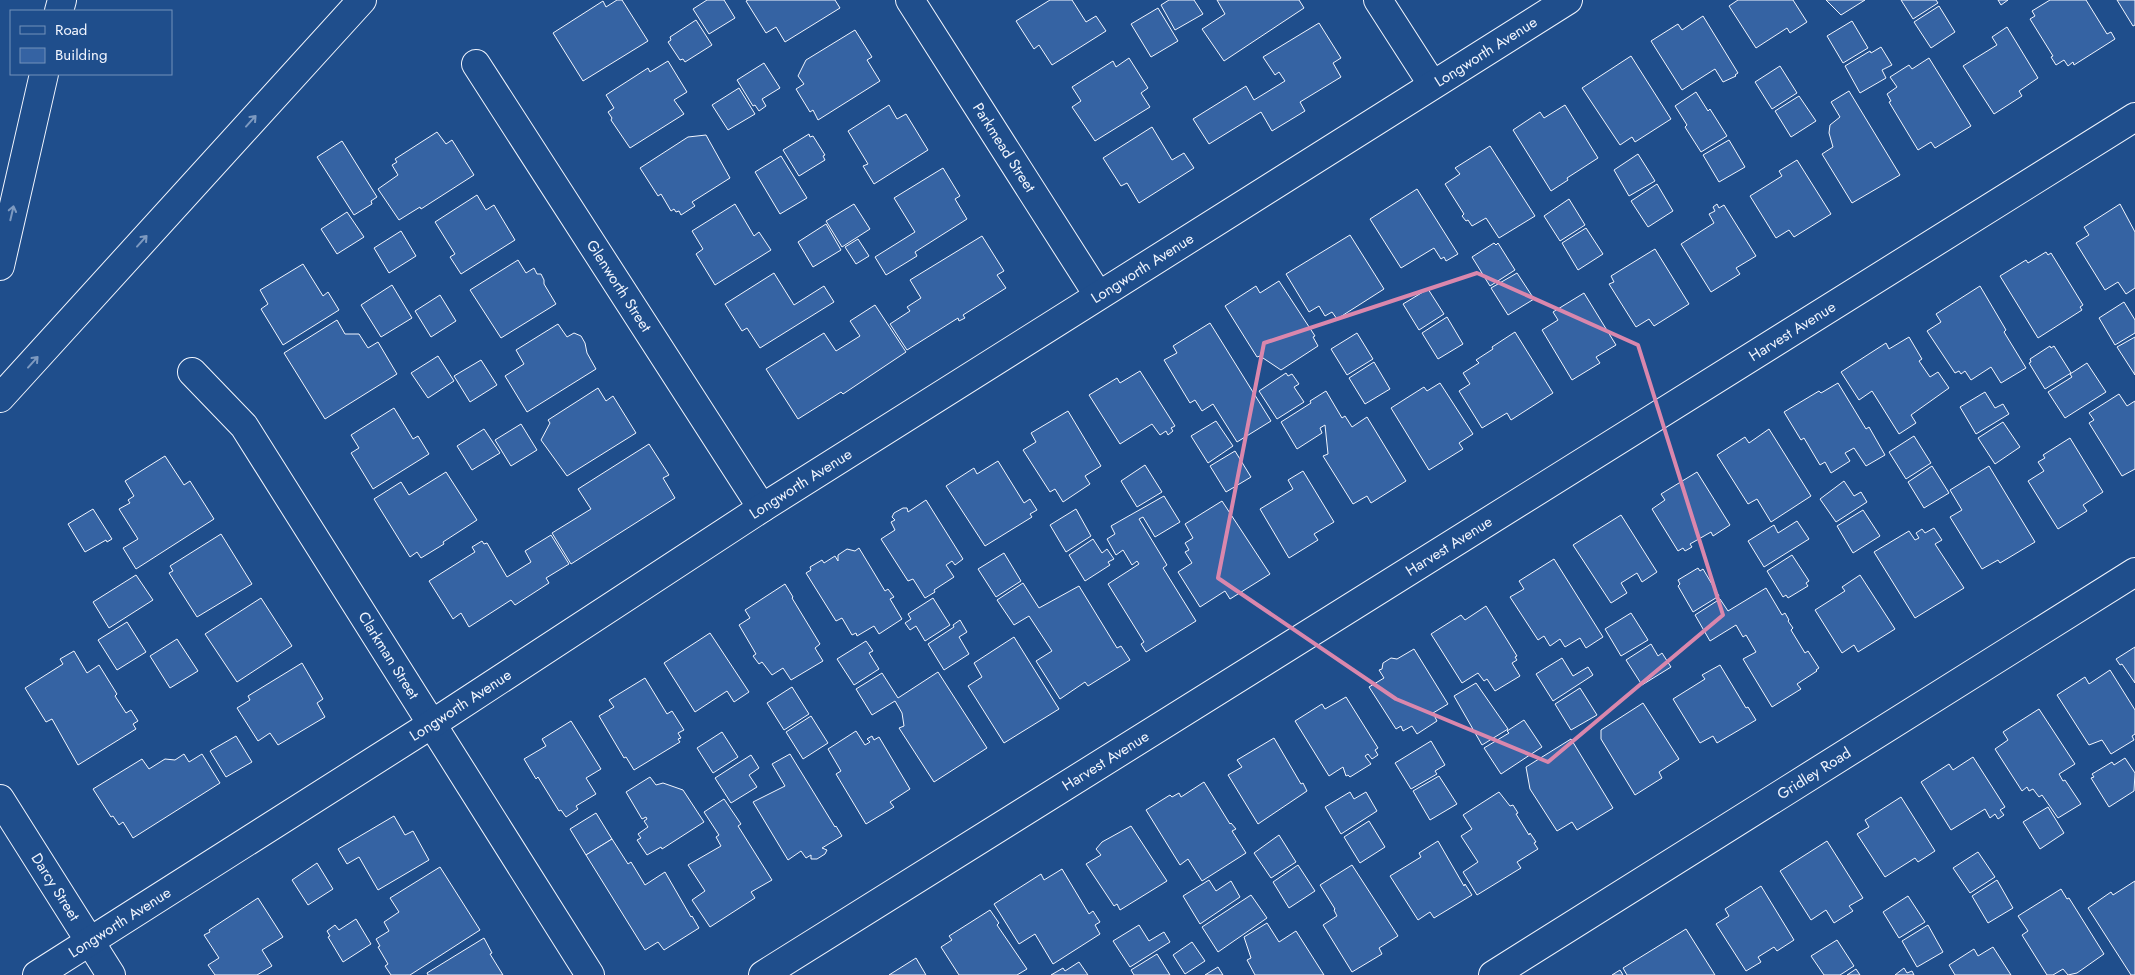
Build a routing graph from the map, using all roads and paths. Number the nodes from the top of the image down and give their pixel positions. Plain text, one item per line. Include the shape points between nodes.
1 (362, 0) edge
2 (910, 0) edge
3 (1378, 0) edge
4 (1568, 0) edge
5 (476, 64) dead end
6 (44, 75) edge
7 (1432, 84) junction
8 (2135, 117) edge
9 (1, 263) edge
10 (1098, 295) junction
11 (192, 372) dead end
12 (0, 398) edge
13 (762, 508) junction
14 (2135, 572) edge
15 (432, 724) junction
16 (0, 798) edge
17 (90, 941) junction
18 (37, 975) edge
19 (111, 975) edge
20 (590, 975) edge
21 (763, 975) edge
22 (1493, 975) edge

12 -> 1 main road
2 - 10 main road, Parkmead Street
3 - 7 main road
4 - 7 main road, Longworth Avenue
5 - 13 main road, Glenworth Street
9 -> 6 main road
7 - 10 main road, Longworth Avenue
8 - 21 main road, Harvest Avenue
10 - 13 main road, Longworth Avenue
11 - 15 main road, Clarkman Street via 244,426
13 - 15 main road, Longworth Avenue
14 - 22 main road, Gridley Road
15 - 17 main road, Longworth Avenue
15 - 20 main road, Clarkman Street
16 - 17 main road, Darcy Street
17 - 18 main road, Longworth Avenue
17 - 19 main road, Darcy Street

